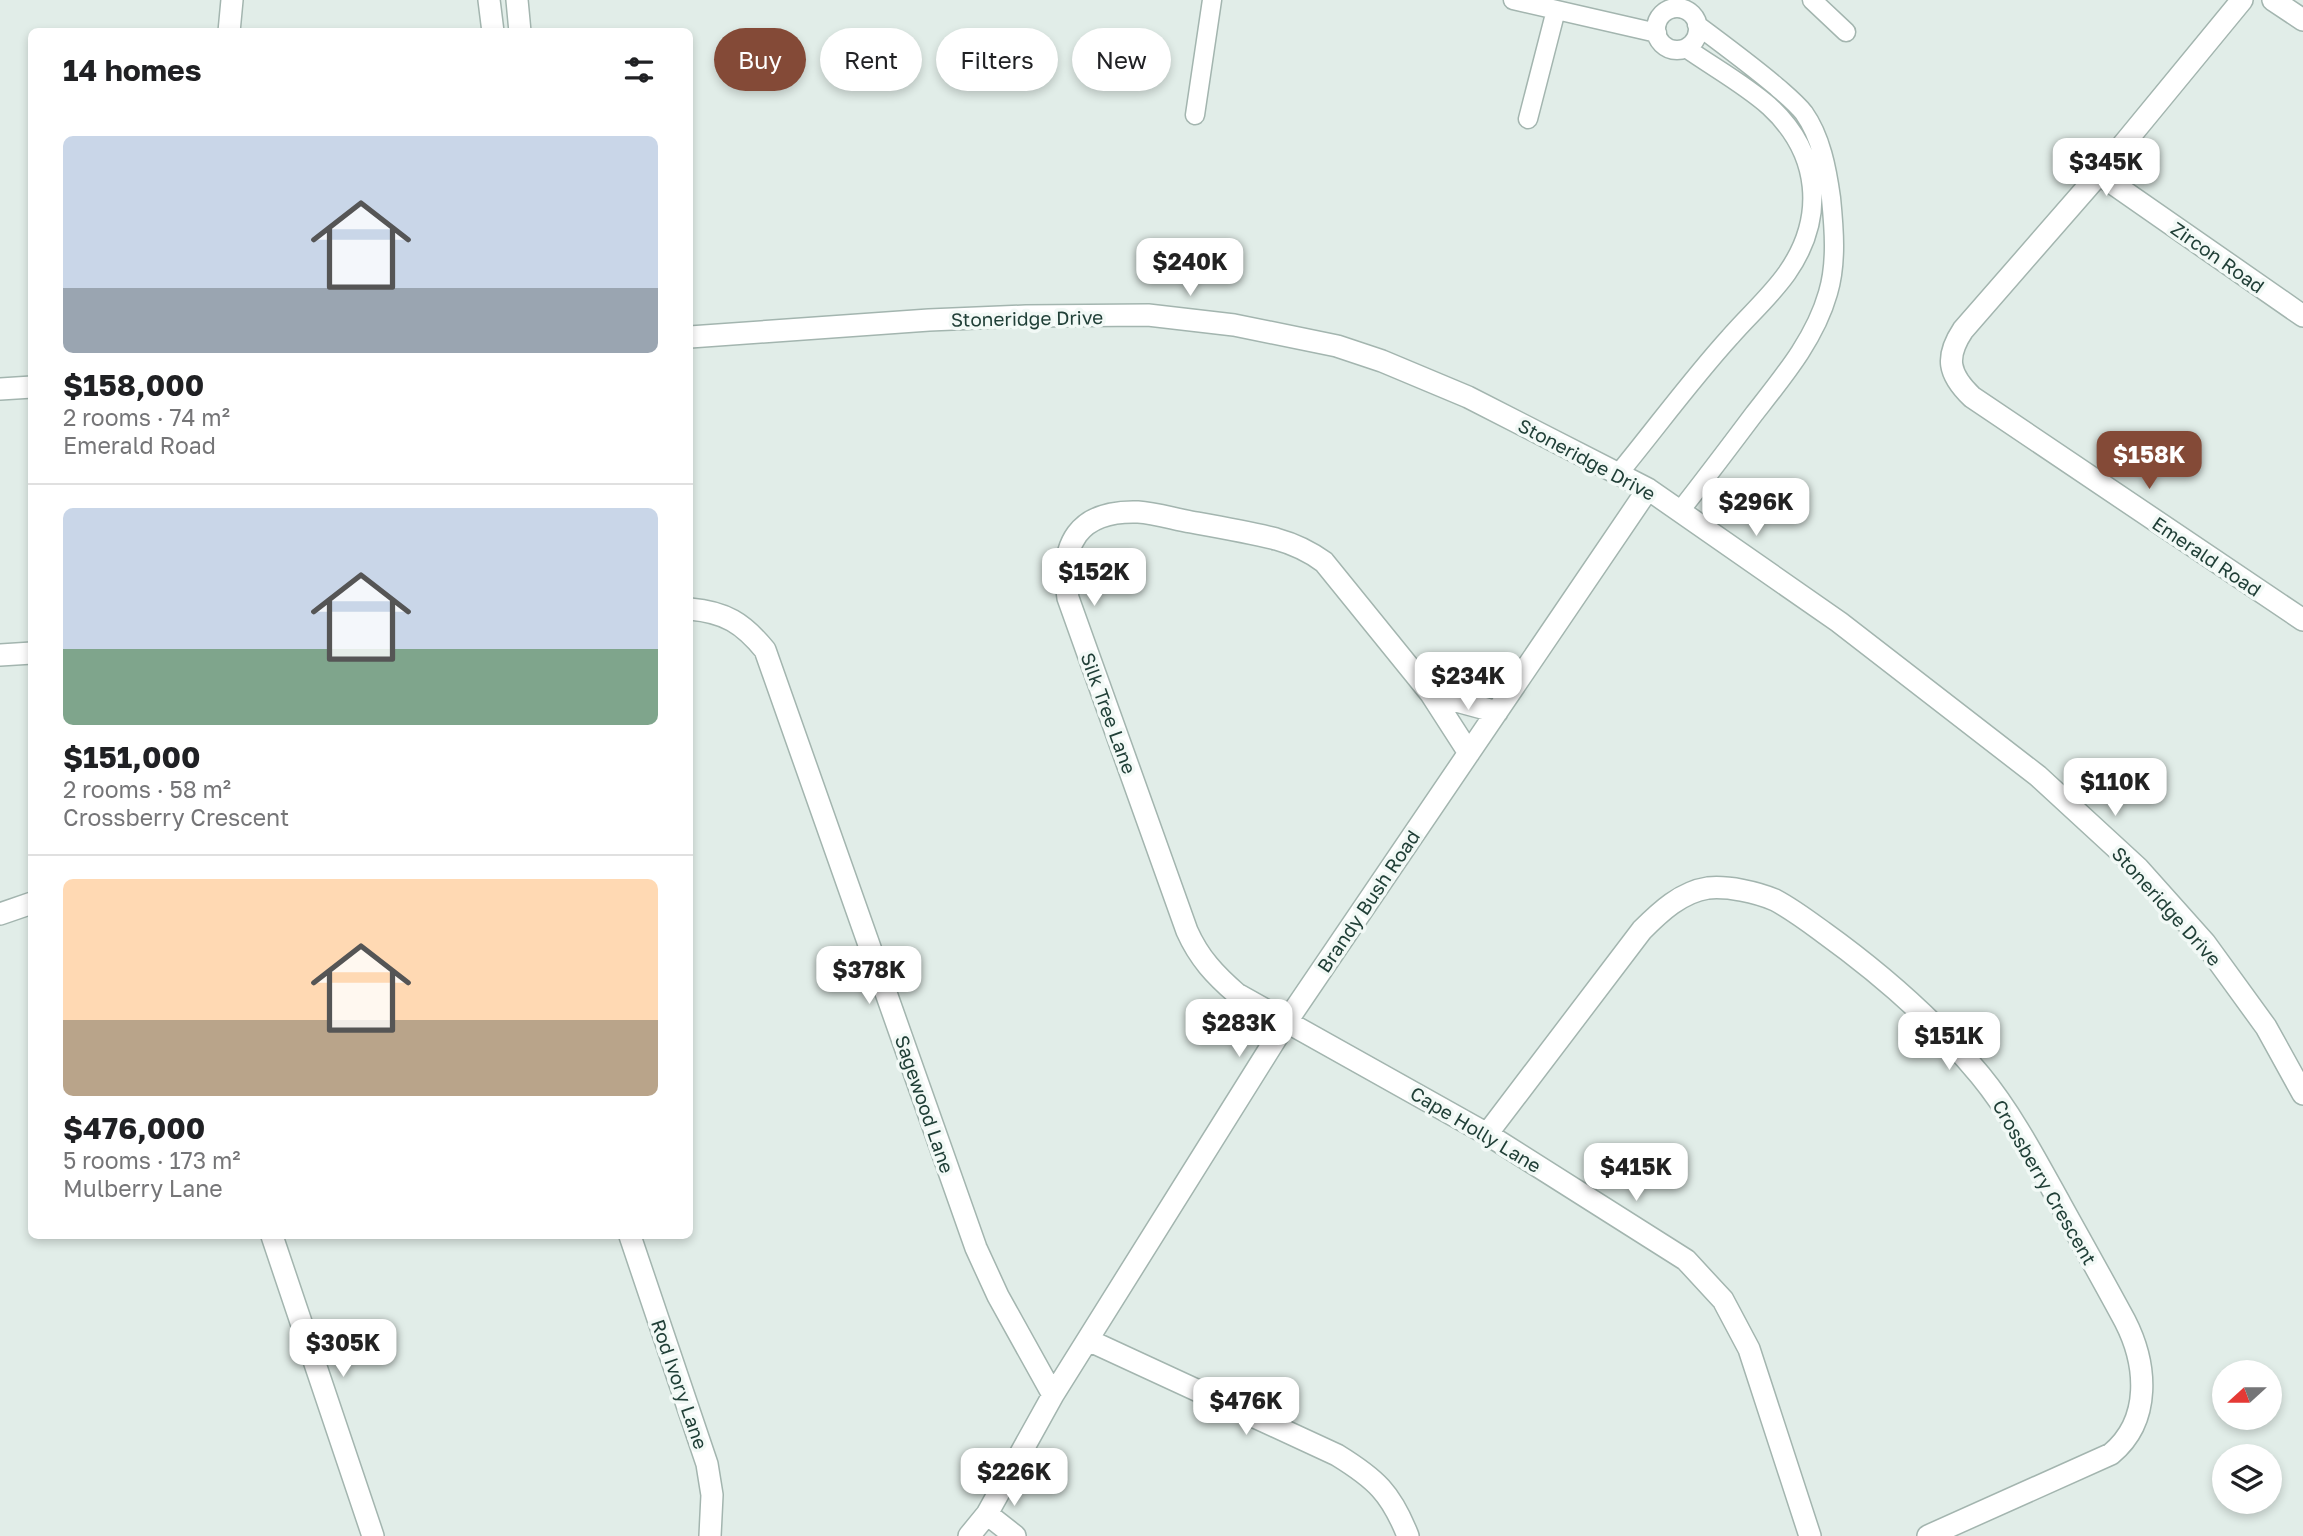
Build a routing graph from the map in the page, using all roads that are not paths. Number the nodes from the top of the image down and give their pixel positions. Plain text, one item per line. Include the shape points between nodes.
1 (232, 0) edge
2 (489, 0) edge
3 (517, 0) edge
4 (1212, 0) edge
5 (1513, 0) edge
6 (1812, 0) edge
7 (2242, 0) edge
8 (2273, 0) edge
9 (1556, 10) junction
10 (1693, 12) edge
11 (2303, 20) edge
12 (229, 28) edge
13 (492, 28) edge
14 (520, 28) edge
15 (1846, 32) dead end
16 (1657, 33) junction
17 (1686, 48) junction
18 (1195, 116) dead end
19 (1528, 119) dead end
20 (2099, 174) junction
21 (2303, 316) edge
22 (693, 337) edge
23 (28, 387) edge
24 (0, 389) edge
25 (1619, 473) junction
26 (1648, 489) junction
27 (1680, 511) junction
28 (693, 609) edge
29 (2303, 620) edge
30 (28, 653) edge
31 (0, 655) edge
32 (1431, 694) junction
33 (1497, 712) junction
34 (1469, 753) junction
35 (28, 904) edge
36 (0, 914) edge
37 (1287, 1021) junction
38 (2303, 1094) edge
39 (1488, 1134) junction
40 (273, 1239) edge
41 (631, 1239) edge
42 (1088, 1340) junction
43 (1053, 1395) junction
44 (987, 1514) junction
45 (373, 1536) edge
46 (710, 1536) edge
47 (969, 1536) edge
48 (1015, 1536) edge
49 (1408, 1536) edge
50 (1810, 1536) edge
51 (1928, 1536) edge

1 - 12 street
2 - 13 street
3 - 14 street
4 - 18 lane
5 - 9 lane
6 - 15 lane
7 - 20 street
8 - 11 street
9 - 16 lane
9 - 19 lane
10 - 16 lane via 1668,9 1657,23
10 - 17 lane via 1697,35
10 - 27 lane via 1803,112 1813,128 1829,187 1834,252 1829,289 1807,342
16 - 17 lane via 1667,47
17 - 25 lane via 1769,106 1788,127 1805,154 1813,186 1813,212 1805,242 1768,298 1729,338
20 - 21 street, Zircon Road
20 - 29 street, Emerald Road via 1963,330 1953,345 1953,372 1972,397
22 - 25 street, Stoneridge Drive via 1026,316 1148,315 1223,323 1336,346 1382,361 1468,397
23 - 24 street
25 - 26 street, Stoneridge Drive
26 - 27 street, Stoneridge Drive
26 - 33 street, Brandy Bush Road
27 - 38 street, Stoneridge Drive via 1839,622 2005,750 2138,868 2205,943 2266,1027
28 - 43 street, Sagewood Lane via 741,624 765,650 976,1248
30 - 31 street
32 - 33 street
32 - 34 street, Silk Tree Lane
32 - 37 street, Silk Tree Lane via 1324,562 1294,544 1141,512 1095,519 1081,527 1072,541 1065,559 1068,598 1195,950 1237,994
33 - 34 street, Brandy Bush Road
34 - 37 street, Brandy Bush Road
35 - 36 street
37 - 39 street, Cape Holly Lane
37 - 42 street, Brandy Bush Road
39 - 50 street, Cape Holly Lane via 1686,1260 1723,1300 1749,1349
39 - 51 street, Crossberry Crescent via 1642,930 1689,893 1719,888 1773,900 1849,951 1901,995 1980,1075 2014,1122 2125,1321 2141,1374 2138,1415 2131,1433 2110,1454
40 - 45 street
41 - 46 street, Rod Ivory Lane via 708,1464
42 - 43 street, Brandy Bush Road
42 - 49 street via 1337,1455 1383,1489
43 - 44 street, Brandy Bush Road
44 - 47 street, Brandy Bush Road
44 - 48 street

